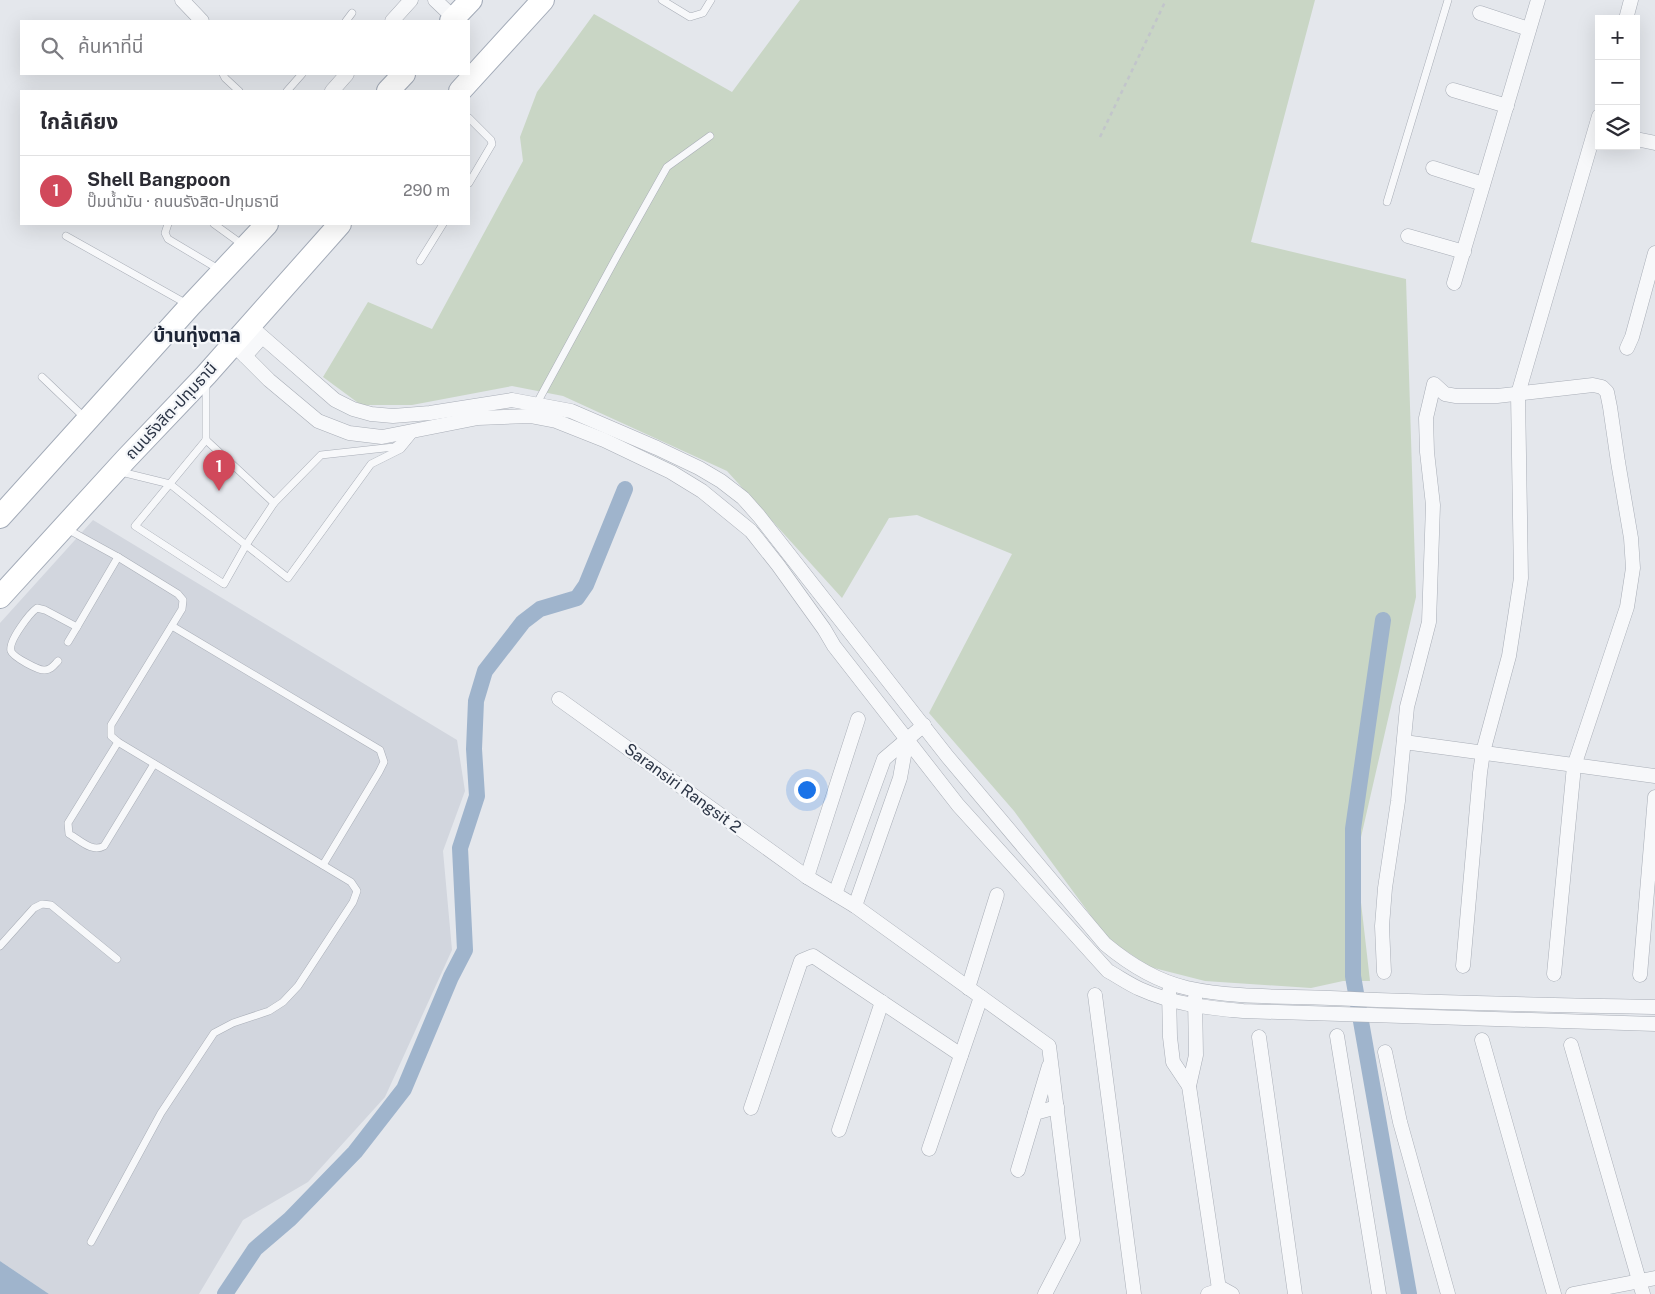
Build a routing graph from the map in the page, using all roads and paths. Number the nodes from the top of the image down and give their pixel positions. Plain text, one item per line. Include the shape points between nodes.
1 (182, 0) edge
2 (411, 0) edge
3 (436, 0) edge
4 (471, 0) edge
5 (543, 0) edge
6 (662, 0) edge
7 (711, 0) edge
8 (1166, 0) edge
9 (1448, 0) edge
10 (1538, 0) edge
11 (1632, 0) edge
12 (1480, 13) dead end
13 (352, 14) dead end
14 (1627, 15) edge
15 (201, 20) edge
16 (347, 20) edge
17 (393, 20) edge
18 (453, 20) edge
19 (1529, 29) junction
20 (224, 75) edge
21 (301, 75) edge
22 (346, 75) edge
23 (403, 75) edge
24 (238, 90) edge
25 (288, 90) edge
26 (333, 90) edge
27 (389, 90) edge
28 (461, 90) edge
29 (1453, 90) dead end
30 (1507, 106) junction
31 (470, 119) edge
32 (710, 136) dead end
33 (1100, 137) dead end
34 (1595, 137) edge
35 (1640, 140) edge
36 (1655, 143) edge
37 (1433, 168) dead end
38 (470, 181) edge
39 (1483, 184) junction
40 (1387, 202) dead end
41 (168, 225) edge
42 (215, 225) edge
43 (266, 225) edge
44 (339, 225) edge
45 (442, 225) edge
46 (66, 236) dead end
47 (1408, 236) dead end
48 (246, 246) junction
49 (1464, 252) junction
50 (1655, 253) edge
51 (420, 261) dead end
52 (222, 272) junction
53 (1454, 283) dead end
54 (190, 306) junction
55 (256, 331) junction
56 (1627, 348) dead end
57 (239, 350) junction
58 (206, 375) junction
59 (42, 378) dead end
60 (1518, 394) junction
61 (537, 404) junction
62 (414, 414) junction
63 (87, 420) junction
64 (416, 431) junction
65 (206, 440) junction
66 (116, 470) junction
67 (170, 484) junction
68 (274, 503) junction
69 (0, 517) edge
70 (64, 526) junction
71 (246, 544) junction
72 (118, 557) junction
73 (0, 597) edge
74 (172, 626) junction
75 (847, 626) junction
76 (76, 627) junction
77 (68, 642) dead end
78 (834, 646) junction
79 (58, 661) dead end
80 (559, 699) dead end
81 (858, 719) dead end
82 (924, 725) junction
83 (907, 739) junction
84 (118, 742) junction
85 (1404, 742) junction
86 (1483, 752) junction
87 (154, 764) junction
88 (1574, 766) junction
89 (1655, 776) edge
90 (1655, 797) edge
91 (1004, 824) junction
92 (988, 839) junction
93 (323, 865) junction
94 (807, 877) junction
95 (835, 894) junction
96 (998, 895) dead end
97 (855, 906) junction
98 (0, 946) edge
99 (116, 959) dead end
100 (1463, 966) dead end
101 (1384, 972) dead end
102 (1554, 974) dead end
103 (1640, 975) dead end
104 (1170, 982) junction
105 (968, 988) junction
106 (1195, 989) junction
107 (1095, 995) dead end
108 (981, 997) junction
109 (1169, 999) junction
110 (882, 1002) junction
111 (1194, 1006) junction
112 (1655, 1007) edge
113 (1655, 1024) edge
114 (1337, 1036) dead end
115 (1260, 1037) dead end
116 (1482, 1040) dead end
117 (1571, 1045) dead end
118 (1386, 1052) dead end
119 (961, 1054) junction
120 (1050, 1062) junction
121 (1188, 1086) junction
122 (1056, 1107) junction
123 (750, 1108) dead end
124 (1035, 1113) junction
125 (839, 1130) dead end
126 (929, 1149) dead end
127 (1018, 1170) dead end
128 (91, 1242) dead end
129 (1655, 1278) edge
130 (1641, 1287) edge
131 (1213, 1292) edge
132 (1045, 1294) edge
133 (1134, 1294) edge
134 (1232, 1294) edge
135 (1295, 1294) edge
136 (1379, 1294) edge
137 (1448, 1294) edge
138 (1554, 1294) edge
139 (1573, 1294) edge

1 - 15 street
2 - 17 street
3 - 18 street
4 - 18 main road
5 - 28 main road
6 - 7 lane via 690,17 703,13
8 - 33 path
9 - 40 lane
10 - 19 street
11 - 14 street
12 - 19 street
13 - 16 lane
19 - 30 street
20 - 24 lane
21 - 25 lane
22 - 26 street
23 - 27 main road
29 - 30 street
30 - 39 street
31 - 38 lane via 492,144
32 - 61 lane via 667,167
34 - 60 street
35 - 36 street
37 - 39 street
39 - 49 street
41 - 52 lane via 165,233 168,239
42 - 48 lane
43 - 48 main road
44 - 55 main road, ถนนรังสิต-ปทุมธานี
45 - 51 lane
46 - 54 lane
47 - 49 street
48 - 52 main road
49 - 53 street
50 - 56 street
52 - 54 main road
54 - 63 main road
55 - 57 main road, ถนนรังสิต-ปทุมธานี
55 - 62 street via 335,400 371,414
57 - 58 main road, ถนนรังสิต-ปทุมธานี
57 - 64 street via 318,421 348,434 382,437
58 - 65 lane
58 - 66 main road, ถนนรังสิต-ปทุมธานี
59 - 63 lane
60 - 85 street via 1456,396 1445,394 1434,384 1426,418 1433,505 1428,622 1408,707
60 - 86 street via 1521,578 1509,656
60 - 88 street via 1593,385 1607,392 1631,538 1633,568 1627,607
61 - 62 street via 512,400
61 - 75 street via 571,411 658,448 721,481 759,516
62 - 64 street
63 - 69 main road
64 - 68 lane via 394,447 321,455
64 - 71 lane via 401,449 371,464 288,578
64 - 78 street via 478,418 530,416 556,421 604,440 671,472 702,491 751,531
65 - 67 lane
65 - 68 lane
66 - 67 lane
66 - 70 main road, ถนนรังสิต-ปทุมธานี
67 - 71 lane
67 - 71 lane via 135,526 224,584
68 - 71 lane
70 - 72 lane
70 - 73 main road, ถนนรังสิต-ปทุมธานี
72 - 74 lane via 183,600 182,609
72 - 76 lane
74 - 84 lane via 111,725 112,736
74 - 93 lane via 380,750 384,762
75 - 78 street
75 - 82 street
76 - 77 lane
76 - 79 lane via 38,608 31,612 12,643 14,655 38,669 50,669
78 - 83 street
80 - 94 street, Saransiri Rangsit 2
81 - 94 street
82 - 83 street
82 - 91 street
83 - 92 street
83 - 95 street via 884,759
83 - 97 street via 900,778
84 - 87 lane
84 - 87 lane via 68,823 69,834 93,849 104,846
85 - 86 street
85 - 101 street via 1385,888 1382,926
86 - 88 street
86 - 100 street
87 - 93 lane
88 - 89 street
88 - 102 street
90 - 103 street
91 - 92 street
91 - 104 street via 1105,944 1126,962
92 - 109 street via 1108,972
93 - 128 lane via 350,882 357,891 353,902 298,986 283,1002 214,1033 161,1113
94 - 95 street, Saransiri Rangsit 2
95 - 97 street, Saransiri Rangsit 2
96 - 105 street
97 - 105 street, Saransiri Rangsit 2
98 - 99 lane via 34,908 42,904 51,906
104 - 106 street
104 - 109 street
105 - 108 street, Saransiri Rangsit 2
106 - 111 street
106 - 112 street via 1325,998
107 - 133 street
108 - 119 street
108 - 120 street, Saransiri Rangsit 2 via 1049,1046
109 - 111 street
109 - 121 street via 1173,1062
110 - 119 street
110 - 123 street via 813,956 801,960
110 - 125 street
111 - 113 street via 1243,1011
111 - 121 street via 1196,1055
114 - 136 street
115 - 135 street
116 - 138 street
117 - 130 street
118 - 137 street via 1400,1122
119 - 126 street
120 - 122 street, Saransiri Rangsit 2
120 - 124 street
121 - 131 street
122 - 124 street
122 - 132 street, Saransiri Rangsit 2 via 1074,1240
124 - 127 street
129 - 130 street
130 - 139 street
131 - 134 street via 1223,1289

